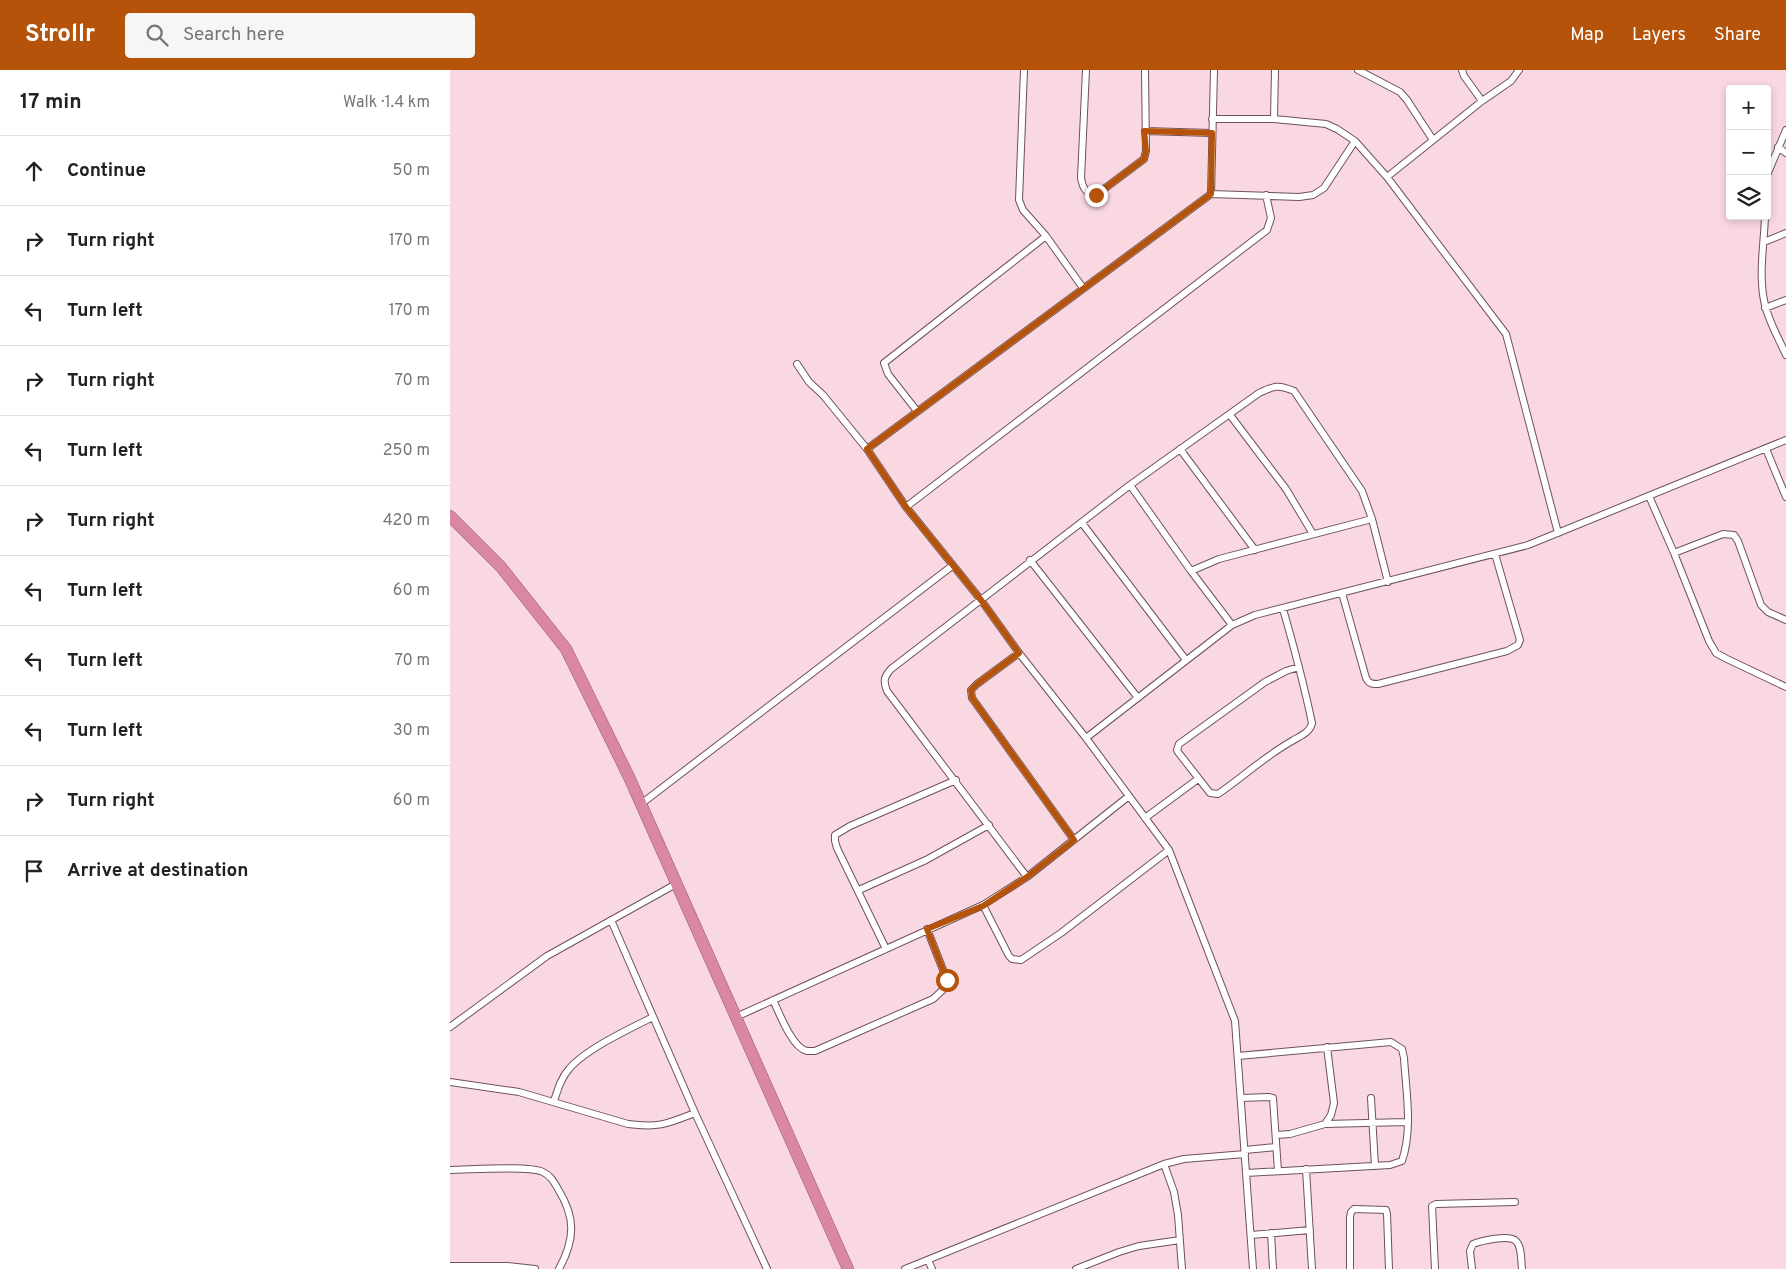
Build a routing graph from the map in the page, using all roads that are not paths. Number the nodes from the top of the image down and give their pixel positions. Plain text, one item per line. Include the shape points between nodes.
1 (1024, 70) edge
2 (1086, 70) edge
3 (1145, 70) edge
4 (1214, 70) edge
5 (1275, 70) edge
6 (1358, 70) edge
7 (1462, 70) edge
8 (1519, 70) edge
9 (1482, 101) junction
10 (1274, 119) junction
11 (1212, 120) junction
12 (1786, 130) edge
13 (1144, 131) junction
14 (1212, 133) junction
15 (1433, 140) junction
16 (1355, 141) junction
17 (1778, 147) junction
18 (1786, 153) edge
19 (1771, 165) edge
20 (1387, 177) junction
21 (1211, 194) junction
22 (1266, 195) junction
23 (1765, 220) edge
24 (1786, 233) edge
25 (1046, 236) junction
26 (1764, 242) junction
27 (1083, 288) junction
28 (1786, 300) edge
29 (1766, 308) junction
30 (1786, 356) edge
31 (797, 364) dead end
32 (917, 411) junction
33 (1230, 415) junction
34 (1786, 440) edge
35 (867, 449) junction
36 (1180, 449) junction
37 (1766, 449) junction
38 (1130, 485) junction
39 (1649, 496) junction
40 (1786, 497) edge
41 (906, 507) junction
42 (450, 516) edge
43 (1372, 518) junction
44 (1082, 523) junction
45 (1558, 533) junction
46 (1313, 534) junction
47 (1255, 550) junction
48 (1674, 553) junction
49 (1495, 554) junction
50 (1030, 560) junction
51 (952, 566) junction
52 (1191, 570) junction
53 (1388, 582) junction
54 (1342, 593) junction
55 (981, 600) junction
56 (1283, 609) junction
57 (1786, 620) edge
58 (1232, 625) junction
59 (1019, 653) junction
60 (1186, 660) junction
61 (1300, 667) junction
62 (1786, 687) edge
63 (1138, 698) junction
64 (1086, 738) junction
65 (1198, 779) junction
66 (956, 780) junction
67 (1128, 796) junction
68 (641, 804) junction
69 (1145, 818) junction
70 (989, 825) junction
71 (1074, 840) junction
72 (1169, 850) junction
73 (1027, 877) junction
74 (676, 884) junction
75 (859, 890) junction
76 (983, 906) junction
77 (611, 920) junction
78 (927, 929) junction
79 (886, 949) junction
80 (773, 1000) junction
81 (736, 1017) junction
82 (653, 1018) junction
83 (450, 1027) edge
84 (1327, 1047) junction
85 (1238, 1056) junction
86 (450, 1082) edge
87 (1241, 1098) junction
88 (1371, 1098) dead end
89 (554, 1100) junction
90 (695, 1113) junction
91 (1407, 1122) junction
92 (1373, 1123) junction
93 (1325, 1124) junction
94 (1276, 1135) junction
95 (1276, 1147) junction
96 (1245, 1152) junction
97 (1164, 1164) junction
98 (1375, 1166) junction
99 (1306, 1169) junction
100 (450, 1170) edge
101 (1278, 1171) junction
102 (1246, 1173) junction
103 (1516, 1202) dead end
104 (1310, 1230) junction
105 (1271, 1234) junction
106 (1251, 1235) junction
107 (1180, 1240) junction
108 (928, 1260) junction
109 (450, 1266) edge
110 (765, 1268) edge
111 (535, 1269) edge
112 (560, 1269) edge
113 (848, 1269) edge
114 (905, 1269) edge
115 (932, 1269) edge
116 (1076, 1269) edge
117 (1182, 1269) edge
118 (1253, 1269) edge
119 (1273, 1269) edge
120 (1312, 1269) edge
121 (1350, 1269) edge
122 (1389, 1269) edge
123 (1435, 1269) edge
124 (1472, 1269) edge
125 (1522, 1269) edge

1 - 25 street via 1019,200 1023,210
2 - 13 street via 1082,188 1096,195 1144,159
3 - 13 street
4 - 11 street
5 - 10 street
6 - 15 street via 1400,92
7 - 9 street
8 - 9 street via 1511,81
9 - 15 street
10 - 11 street
10 - 16 street via 1326,124
11 - 14 street
12 - 17 street
13 - 14 street
14 - 21 street
15 - 20 street
16 - 20 street
16 - 22 street via 1324,188 1299,197
17 - 18 street
17 - 19 street
20 - 45 street via 1506,334
21 - 22 street
21 - 27 street
22 - 41 street via 1272,218 1268,230
23 - 26 street
24 - 26 street
25 - 27 street
25 - 32 street via 884,363 888,374
26 - 29 street via 1761,278
27 - 32 street
28 - 29 street
29 - 30 street
31 - 35 street
32 - 35 street
33 - 36 street
33 - 43 street via 1258,393 1270,388 1282,386 1294,391 1362,491
33 - 46 street via 1286,488
34 - 37 street
35 - 41 street
36 - 38 street
36 - 47 street
37 - 39 street
37 - 40 street
38 - 44 street
38 - 52 street
39 - 45 street
39 - 48 street
41 - 51 street
42 - 68 highway via 501,566 566,649
43 - 46 street
43 - 53 street
44 - 50 street
44 - 60 street
45 - 49 street
46 - 47 street
47 - 52 street
48 - 57 street via 1723,534 1734,534 1761,605
48 - 62 street via 1716,653
49 - 53 street
49 - 54 street via 1520,640 1518,645 1388,681 1373,684 1366,678
50 - 55 street
50 - 63 street
51 - 55 street
51 - 68 street
52 - 58 street
53 - 54 street
54 - 56 street
55 - 59 street
55 - 66 street via 885,675 887,691
56 - 58 street
56 - 61 street
58 - 60 street
59 - 64 street
59 - 71 street via 977,684 971,690 972,698
60 - 63 street
61 - 65 street via 1265,682 1179,744 1178,752
61 - 65 street via 1312,724 1309,730 1279,748 1218,794 1210,793
63 - 64 street
64 - 67 street
65 - 69 street
66 - 70 street
66 - 75 street via 835,835 837,848
67 - 69 street
67 - 71 street
68 - 74 highway
69 - 72 street
70 - 73 street
70 - 75 street via 926,860
71 - 73 street
72 - 76 street via 1021,960 1009,956
72 - 85 street via 1235,1021
73 - 76 street
74 - 77 street
74 - 81 highway
75 - 79 street
76 - 78 street
77 - 82 street
77 - 83 street via 547,956
78 - 79 street
78 - 80 street via 947,980 946,987 934,1000 815,1051 801,1048 794,1040
79 - 80 street
80 - 81 street
81 - 113 highway
82 - 89 street via 611,1039 570,1068
82 - 90 street
84 - 85 street
84 - 91 street via 1391,1042 1402,1049
84 - 93 street via 1334,1103
85 - 87 street
86 - 89 street
87 - 94 street via 1273,1098
87 - 96 street
88 - 92 street
89 - 90 street via 628,1124 644,1126 663,1126
90 - 110 street
91 - 92 street
91 - 98 street via 1402,1161
92 - 93 street
92 - 98 street
93 - 94 street
94 - 95 street
95 - 96 street
95 - 101 street
96 - 97 street via 1184,1158
96 - 102 street
97 - 107 street via 1174,1192
97 - 108 street
98 - 99 street
99 - 101 street
99 - 104 street
100 - 112 street via 529,1169 542,1171 552,1178 571,1215 570,1248
101 - 102 street
102 - 106 street
103 - 123 street via 1432,1206
104 - 105 street
104 - 120 street
105 - 106 street
105 - 119 street
106 - 118 street
107 - 116 street via 1139,1246
107 - 117 street
108 - 114 street
108 - 115 street
109 - 111 street
121 - 122 street via 1350,1217 1354,1209 1386,1210
124 - 125 street via 1470,1251 1473,1244 1482,1240 1511,1238 1520,1247

